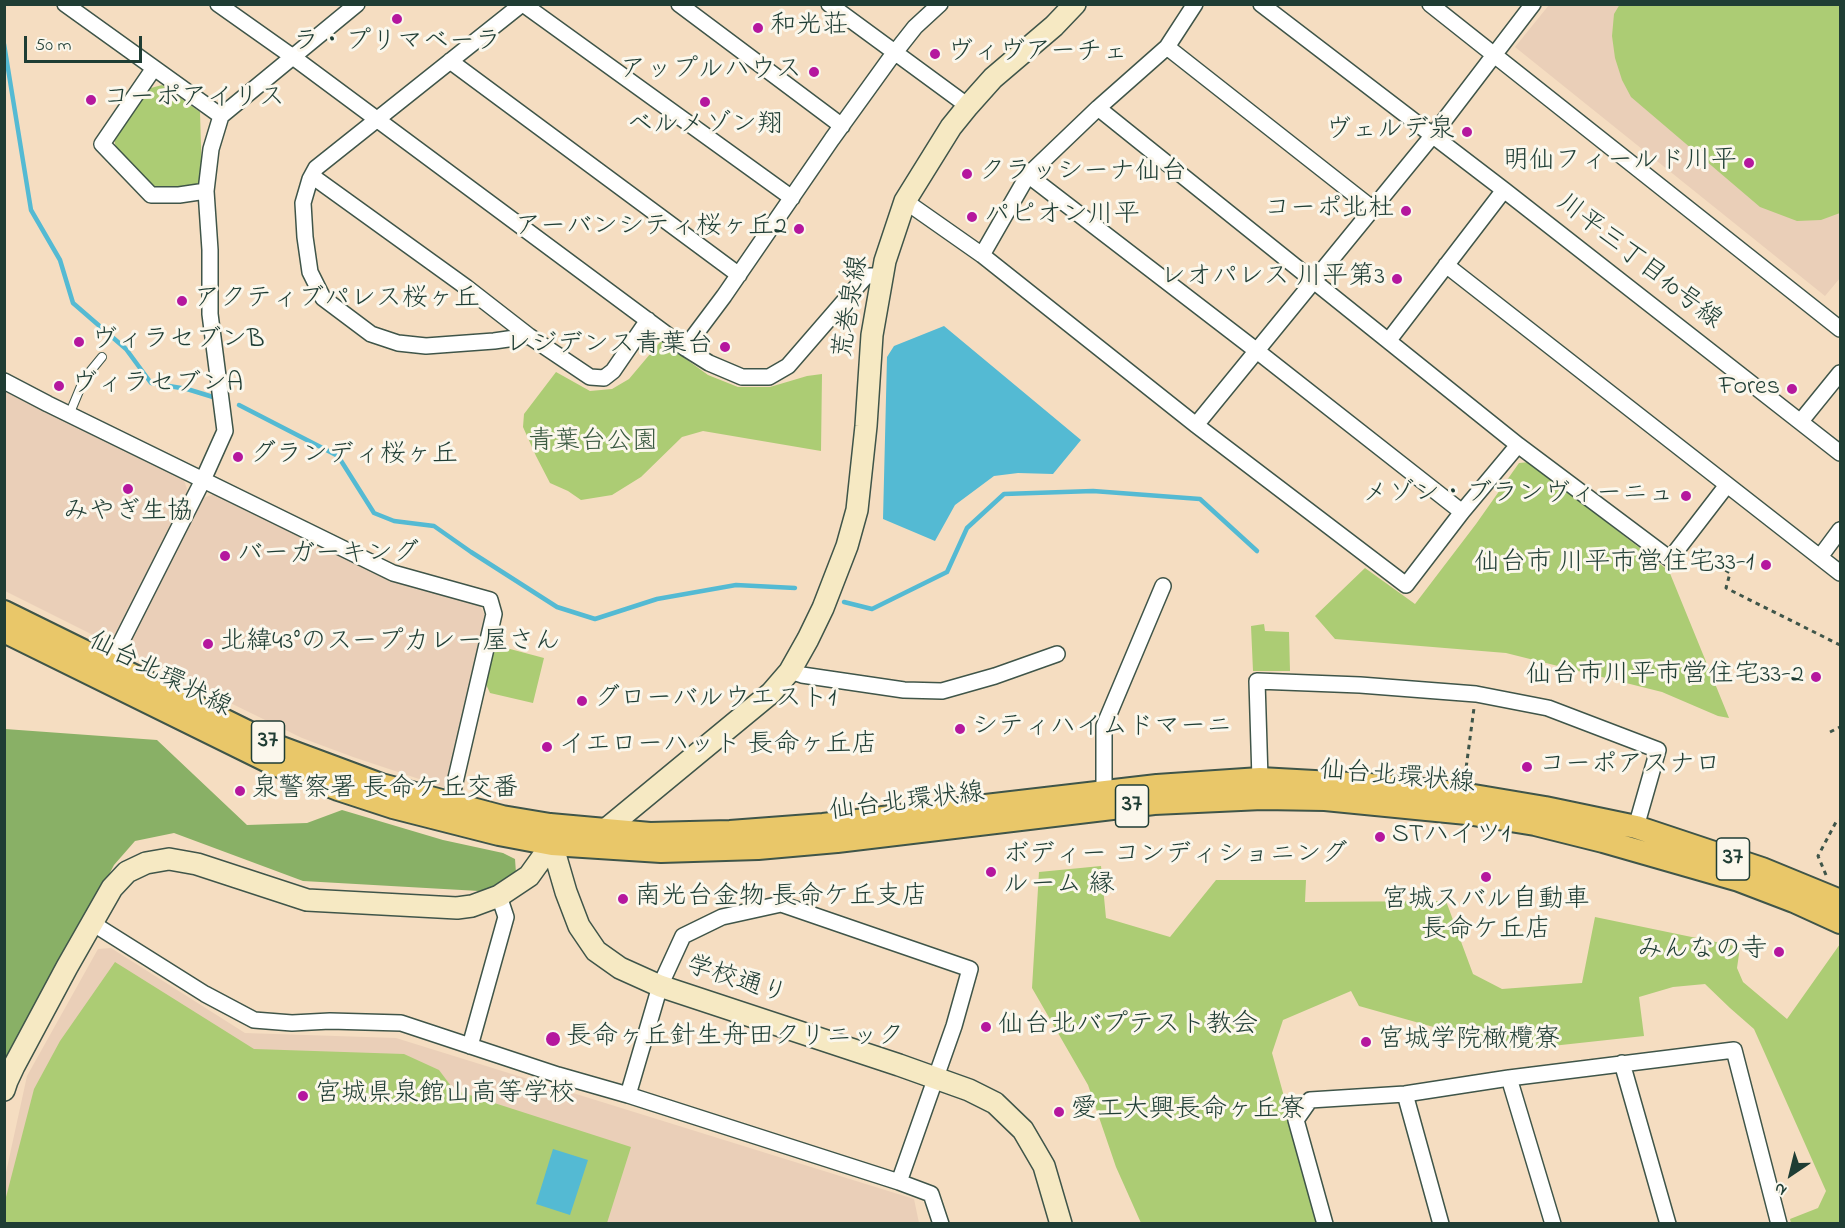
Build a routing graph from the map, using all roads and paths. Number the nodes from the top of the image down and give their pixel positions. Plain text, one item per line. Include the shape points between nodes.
1 (65, 4) edge
2 (218, 4) edge
3 (357, 4) edge
4 (523, 4) edge
5 (679, 4) edge
6 (830, 4) edge
7 (940, 4) edge
8 (1075, 4) edge
9 (1195, 4) edge
10 (1261, 4) edge
11 (1430, 4) edge
12 (1533, 4) edge
13 (1167, 47) junction
14 (896, 52) junction
15 (1494, 54) junction
16 (293, 57) junction
17 (450, 61) junction
18 (154, 68) junction
19 (968, 106) junction
20 (1098, 108) junction
21 (220, 116) junction
22 (377, 120) junction
23 (842, 126) junction
24 (1433, 135) junction
25 (1028, 175) junction
26 (312, 176) junction
27 (1504, 190) junction
28 (206, 191) junction
29 (792, 198) junction
30 (905, 201) junction
31 (1373, 209) junction
32 (982, 255) junction
33 (1446, 266) junction
34 (739, 275) junction
35 (882, 276) junction
36 (1314, 280) junction
37 (648, 320) junction
38 (1840, 329) edge
39 (529, 336) junction
40 (1389, 340) junction
41 (685, 348) junction
42 (1257, 351) junction
43 (102, 357) dead end
44 (1840, 374) edge
45 (4, 381) edge
46 (69, 415) junction
47 (1801, 421) junction
48 (1196, 425) junction
49 (1518, 445) junction
50 (1840, 453) edge
51 (203, 480) junction
52 (1727, 485) junction
53 (1462, 512) junction
54 (1840, 530) edge
55 (1683, 543) junction
56 (1820, 557) junction
57 (1840, 573) edge
58 (1163, 586) dead end
59 (4, 612) edge
60 (4, 632) edge
61 (1840, 645) edge
62 (1057, 654) dead end
63 (106, 671) junction
64 (790, 671) junction
65 (1476, 694) junction
66 (1840, 728) edge
67 (1830, 732) dead end
68 (1260, 779) junction
69 (1464, 784) dead end
70 (1104, 792) junction
71 (450, 804) junction
72 (1840, 820) edge
73 (1636, 827) junction
74 (551, 834) junction
75 (604, 839) junction
76 (1835, 892) edge
77 (499, 896) junction
78 (1840, 922) edge
79 (92, 923) junction
80 (660, 986) junction
81 (470, 1046) junction
82 (1622, 1063) junction
83 (935, 1078) junction
84 (1509, 1078) junction
85 (4, 1090) edge
86 (1404, 1094) junction
87 (628, 1095) junction
88 (900, 1182) junction
89 (941, 1224) edge
90 (1060, 1224) edge
91 (1325, 1224) edge
92 (1442, 1224) edge
93 (1553, 1224) edge
94 (1668, 1224) edge
95 (1779, 1224) edge

1 - 18 street
2 - 16 street
3 - 16 street
4 - 17 street
4 - 29 street
5 - 23 street
6 - 14 street
7 - 14 street
8 - 19 street, 荒巻泉線 via 993,78
9 - 13 street
10 - 24 street, 川平三丁目10号線
11 - 15 street
12 - 15 street
13 - 20 street
13 - 31 street
14 - 19 street
14 - 23 street
15 - 24 street
15 - 38 street
16 - 21 street
16 - 22 street
17 - 22 street
17 - 34 street
18 - 21 street
18 - 28 street via 102,144 151,195
19 - 30 street, 荒巻泉線
20 - 25 street
20 - 36 street
21 - 28 street
22 - 26 street via 316,168
22 - 37 street
23 - 29 street
24 - 27 street, 川平三丁目10号線
24 - 31 street
25 - 32 street
25 - 42 street
26 - 39 street
26 - 39 street via 303,203 310,272 324,298 346,317 371,334 398,343 426,346
27 - 33 street
27 - 47 street, 川平三丁目10号線
28 - 51 street via 210,314 225,431
29 - 34 street
30 - 32 street
30 - 35 street, 荒巻泉線
31 - 36 street
32 - 48 street
33 - 40 street
33 - 52 street
34 - 41 street
35 - 41 street via 866,276 788,366 769,377 742,377
35 - 64 street, 荒巻泉線 via 872,334 857,510 823,608
36 - 40 street
36 - 42 street
37 - 39 street via 604,378 590,377
37 - 41 street
40 - 49 street
42 - 48 street
42 - 53 street
43 - 46 lane via 84,379
44 - 47 street
45 - 46 street
46 - 51 street
47 - 50 street, 川平三丁目10号線
48 - 53 street via 1406,585
49 - 53 street
49 - 55 street via 1670,559
51 - 63 street
51 - 71 street via 393,573 490,600 494,614
52 - 55 street
52 - 56 street
54 - 56 street
55 - 61 path via 1730,573 1726,588
56 - 57 street
58 - 70 street via 1104,726
59 - 63 main road, 仙台北環状線 / 37
60 - 63 main road, 仙台北環状線 / 37
62 - 64 street via 942,691 904,690
63 - 71 main road, 仙台北環状線 / 37 via 276,746 381,785
63 - 74 main road, 仙台北環状線 / 37 via 272,764 338,789 488,831
64 - 75 street, 荒巻泉線 via 750,712
65 - 68 street via 1257,681
65 - 69 path
65 - 73 street via 1548,708 1658,750
66 - 67 path
68 - 70 main road, 仙台北環状線 / 37
68 - 73 main road, 仙台北環状線 / 37 via 1456,793
70 - 75 main road, 仙台北環状線 / 37 via 823,825
71 - 74 main road, 仙台北環状線 / 37
72 - 76 path via 1818,856
73 - 76 main road, 仙台北環状線 / 37
74 - 75 main road, 仙台北環状線 / 37
74 - 77 street via 529,876
74 - 80 street, 学校通り via 579,926 596,951 620,968
75 - 78 main road, 仙台北環状線 / 37 via 686,851 758,849 1154,803 1325,799 1467,813 1592,838 1739,880
77 - 79 street via 457,908 307,900 197,864 169,859 127,872 112,888
77 - 81 street via 506,917
79 - 81 street via 254,1020 401,1023
79 - 85 street
80 - 83 street, 学校通り
80 - 83 street via 683,936 722,917 781,904 970,969
80 - 87 street
81 - 87 street
82 - 84 street
82 - 94 street
82 - 95 street via 1734,1050
83 - 88 street
83 - 90 street, 学校通り via 994,1103 1023,1130 1044,1166
84 - 86 street
84 - 93 street
86 - 91 street via 1310,1100 1296,1120
86 - 92 street
87 - 88 street
88 - 89 street via 931,1194

